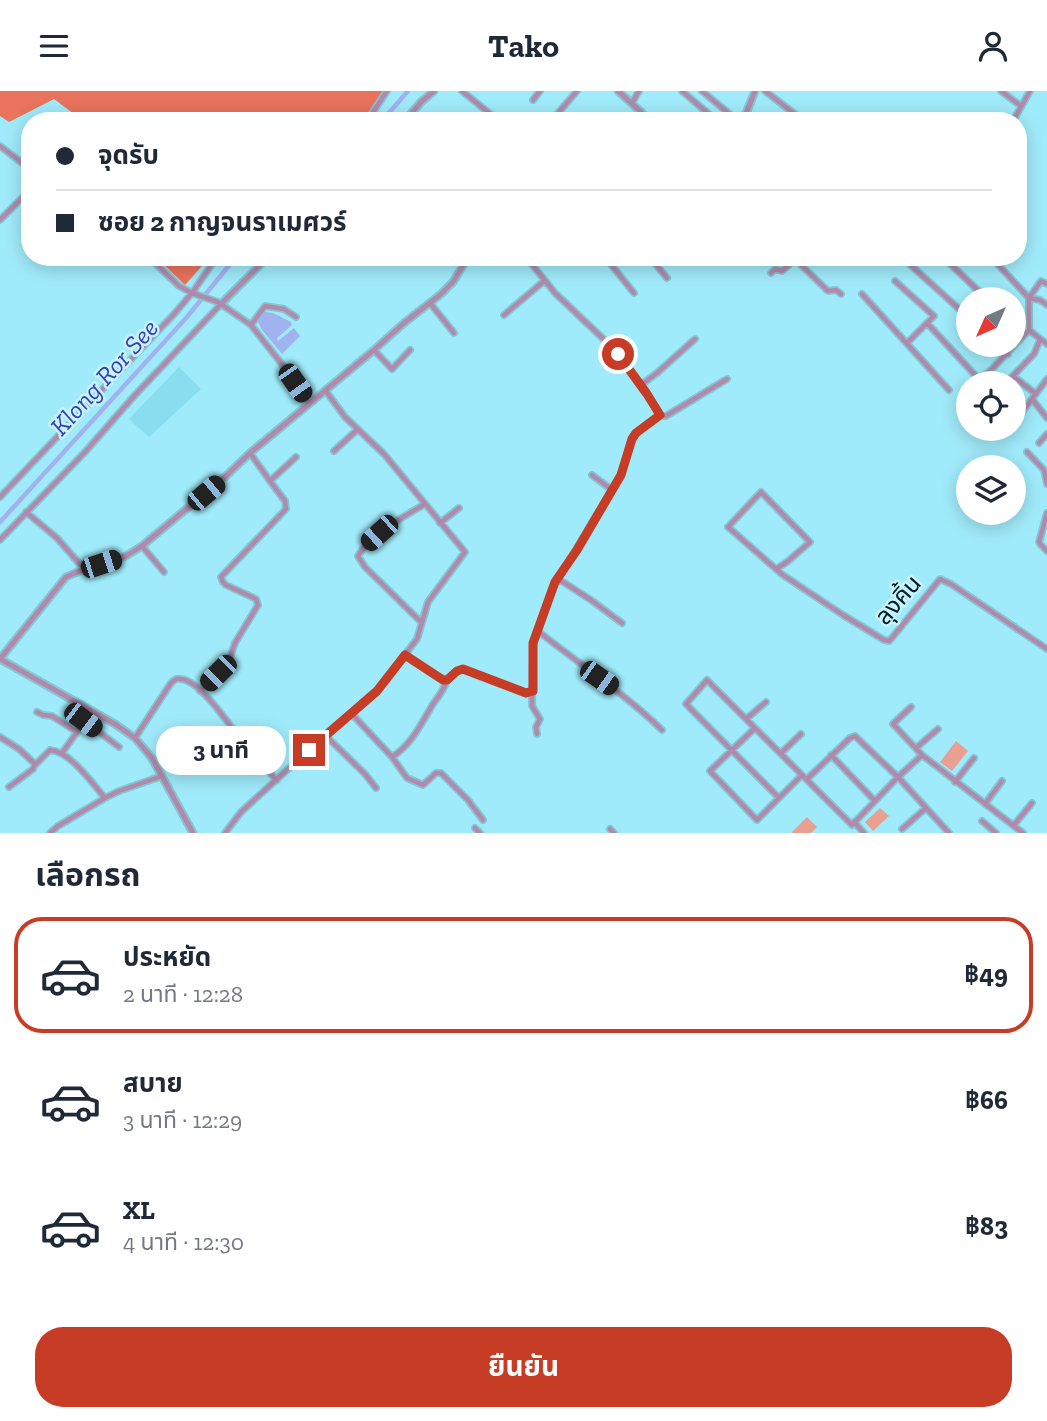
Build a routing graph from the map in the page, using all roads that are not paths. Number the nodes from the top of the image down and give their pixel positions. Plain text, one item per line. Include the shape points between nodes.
1 (387, 91) edge
2 (434, 91) edge
3 (462, 91) edge
4 (540, 91) edge
5 (577, 91) edge
6 (618, 91) edge
7 (639, 91) edge
8 (682, 91) edge
9 (702, 91) edge
10 (755, 91) edge
11 (765, 91) edge
12 (1000, 91) edge
13 (1030, 91) edge
14 (533, 100) dead end
15 (632, 103) junction
16 (1021, 107) junction
17 (373, 112) edge
18 (413, 112) edge
19 (488, 112) edge
20 (560, 112) edge
21 (642, 112) edge
22 (706, 112) edge
23 (729, 112) edge
24 (744, 112) edge
25 (792, 112) edge
26 (1018, 112) edge
27 (0, 146) edge
28 (21, 162) edge
29 (21, 199) edge
30 (0, 219) edge
31 (158, 266) edge
32 (211, 266) edge
33 (259, 266) edge
34 (462, 266) edge
35 (533, 266) edge
36 (612, 266) edge
37 (657, 266) edge
38 (787, 266) edge
39 (801, 266) edge
40 (912, 266) edge
41 (953, 266) edge
42 (999, 266) edge
43 (771, 273) dead end
44 (667, 278) dead end
45 (544, 281) junction
46 (895, 281) dead end
47 (1047, 284) edge
48 (975, 287) edge
49 (193, 293) junction
50 (634, 293) dead end
51 (841, 293) dead end
52 (862, 294) dead end
53 (1029, 298) junction
54 (220, 303) junction
55 (430, 303) junction
56 (1047, 305) edge
57 (956, 306) edge
58 (504, 315) dead end
59 (296, 317) dead end
60 (928, 323) junction
61 (251, 325) junction
62 (1027, 332) joint
63 (454, 333) dead end
64 (695, 339) dead end
65 (1040, 340) junction
66 (906, 342) junction
67 (1047, 344) edge
68 (374, 350) junction
69 (410, 350) dead end
70 (956, 353) edge
71 (960, 357) edge
72 (1005, 357) edge
73 (1018, 371) edge
74 (727, 379) dead end
75 (1047, 380) edge
76 (640, 385) junction
77 (1026, 386) edge
78 (325, 390) junction
79 (950, 390) dead end
80 (1036, 394) junction
81 (1032, 399) junction
82 (309, 403) junction
83 (1026, 407) edge
84 (660, 415) junction
85 (1047, 418) edge
86 (358, 429) junction
87 (1047, 435) edge
88 (1039, 443) dead end
89 (334, 451) dead end
90 (250, 453) junction
91 (1027, 453) dead end
92 (296, 457) dead end
93 (592, 475) dead end
94 (270, 481) junction
95 (1047, 484) edge
96 (612, 490) junction
97 (0, 498) edge
98 (425, 504) junction
99 (460, 508) dead end
100 (26, 512) junction
101 (1047, 513) edge
102 (440, 523) junction
103 (0, 540) edge
104 (142, 546) junction
105 (1047, 551) edge
106 (84, 569) junction
107 (776, 569) junction
108 (164, 572) dead end
109 (557, 578) junction
110 (421, 622) junction
111 (622, 623) dead end
112 (538, 631) junction
113 (1047, 649) edge
114 (405, 655) junction
115 (0, 659) edge
116 (447, 680) junction
117 (200, 691) junction
118 (533, 691) junction
119 (766, 702) dead end
120 (911, 707) dead end
121 (89, 709) junction
122 (37, 712) dead end
123 (351, 713) junction
124 (746, 719) junction
125 (83, 720) junction
126 (755, 728) junction
127 (938, 729) dead end
128 (662, 730) dead end
129 (77, 732) junction
130 (537, 734) dead end
131 (801, 734) dead end
132 (326, 735) junction
133 (0, 737) edge
134 (135, 738) junction
135 (119, 747) dead end
136 (916, 748) junction
137 (732, 751) junction
138 (62, 753) junction
139 (781, 753) junction
140 (831, 755) junction
141 (922, 755) junction
142 (392, 757) junction
143 (974, 758) dead end
144 (35, 765) junction
145 (162, 776) junction
146 (804, 777) junction
147 (898, 777) junction
148 (277, 780) junction
149 (1002, 781) dead end
150 (955, 782) junction
151 (9, 786) dead end
152 (376, 788) dead end
153 (105, 798) junction
154 (779, 798) junction
155 (875, 801) junction
156 (1032, 803) dead end
157 (985, 804) junction
158 (926, 808) junction
159 (483, 820) dead end
160 (982, 821) dead end
161 (854, 822) junction
162 (1014, 825) junction
163 (902, 829) dead end
164 (50, 833) edge
165 (193, 833) edge
166 (225, 833) edge
167 (864, 833) edge
168 (949, 833) edge
169 (996, 833) edge
170 (1023, 833) edge

1 - 17 street
2 - 18 street
3 - 19 street
4 - 14 street
5 - 20 street
6 - 15 street
7 - 15 street
8 - 22 street
9 - 23 street
10 - 24 street
11 - 25 street
12 - 16 street
13 - 16 street
15 - 21 street
16 - 26 street
27 - 28 street
29 - 30 street
31 - 49 street
32 - 49 street
33 - 54 street
34 - 55 street
35 - 45 street
36 - 50 street
37 - 44 street
38 - 43 street
39 - 51 street via 828,291
40 - 57 street
41 - 48 street
42 - 53 street
45 - 58 street
45 - 76 street via 608,343
46 - 60 street via 934,316
47 - 53 street via 1041,281
49 - 54 street
49 - 97 street
52 - 66 street
53 - 56 street
53 - 62 street
54 - 61 street
54 - 100 street
55 - 63 street
55 - 68 street
59 - 61 street via 284,309 265,306
60 - 66 street
60 - 70 street
61 - 82 street
62 - 65 street
64 - 76 street
65 - 67 street
65 - 73 street
66 - 79 street
68 - 69 street via 392,369
68 - 78 street
71 - 72 street via 979,378
74 - 84 street via 666,416
75 - 80 street
76 - 84 street
77 - 80 street
78 - 82 street
78 - 86 street
80 - 81 street
81 - 83 street
81 - 85 street
82 - 90 street
84 - 96 street via 632,439
86 - 89 street
86 - 98 street
87 - 88 street
90 - 94 street
90 - 104 street
91 - 95 street via 1044,470
92 - 94 street
93 - 96 street
94 - 117 street via 286,509 221,577 226,585 256,599 258,605 229,660
96 - 109 street
98 - 102 street
98 - 110 street via 379,533 358,556
99 - 102 street
100 - 103 street
100 - 106 street
101 - 105 street via 1039,542
102 - 110 street via 464,552 428,602
104 - 106 street
104 - 108 street
106 - 115 street via 63,579
107 - 107 street, ลุงคิ้น via 728,527 761,492 810,542
107 - 113 street, ลุงคิ้น via 886,641 940,579
109 - 111 street
109 - 112 street
110 - 114 street via 417,639
112 - 118 street via 532,651
112 - 128 street
114 - 116 street
114 - 123 street via 377,691
115 - 121 street
116 - 118 street via 463,669 526,693
116 - 142 street via 419,730
117 - 134 street via 182,679 175,680
117 - 148 street
118 - 130 street via 532,708 540,719
119 - 124 street
120 - 136 street via 892,724
121 - 125 street
121 - 134 street
122 - 129 street via 51,715
123 - 132 street
123 - 142 street
124 - 126 street
124 - 137 street via 707,680 686,704
125 - 129 street
125 - 135 street
126 - 137 street
126 - 139 street
127 - 136 street
129 - 138 street
131 - 139 street
132 - 148 street
132 - 152 street
133 - 144 street
134 - 145 street
136 - 141 street
137 - 154 street
137 - 154 street via 710,771 757,820
138 - 144 street via 50,750
138 - 153 street
139 - 146 street
140 - 146 street
140 - 147 street via 855,736
140 - 155 street
141 - 147 street
141 - 150 street
142 - 159 street via 407,778 419,784 441,773
143 - 150 street
144 - 151 street
145 - 153 street
145 - 165 street
146 - 154 street
146 - 161 street via 852,825
147 - 155 street
147 - 158 street
148 - 166 street
149 - 157 street
150 - 157 street
153 - 164 street
155 - 161 street
156 - 162 street
157 - 162 street
158 - 163 street
158 - 168 street
160 - 169 street
161 - 167 street
162 - 170 street

